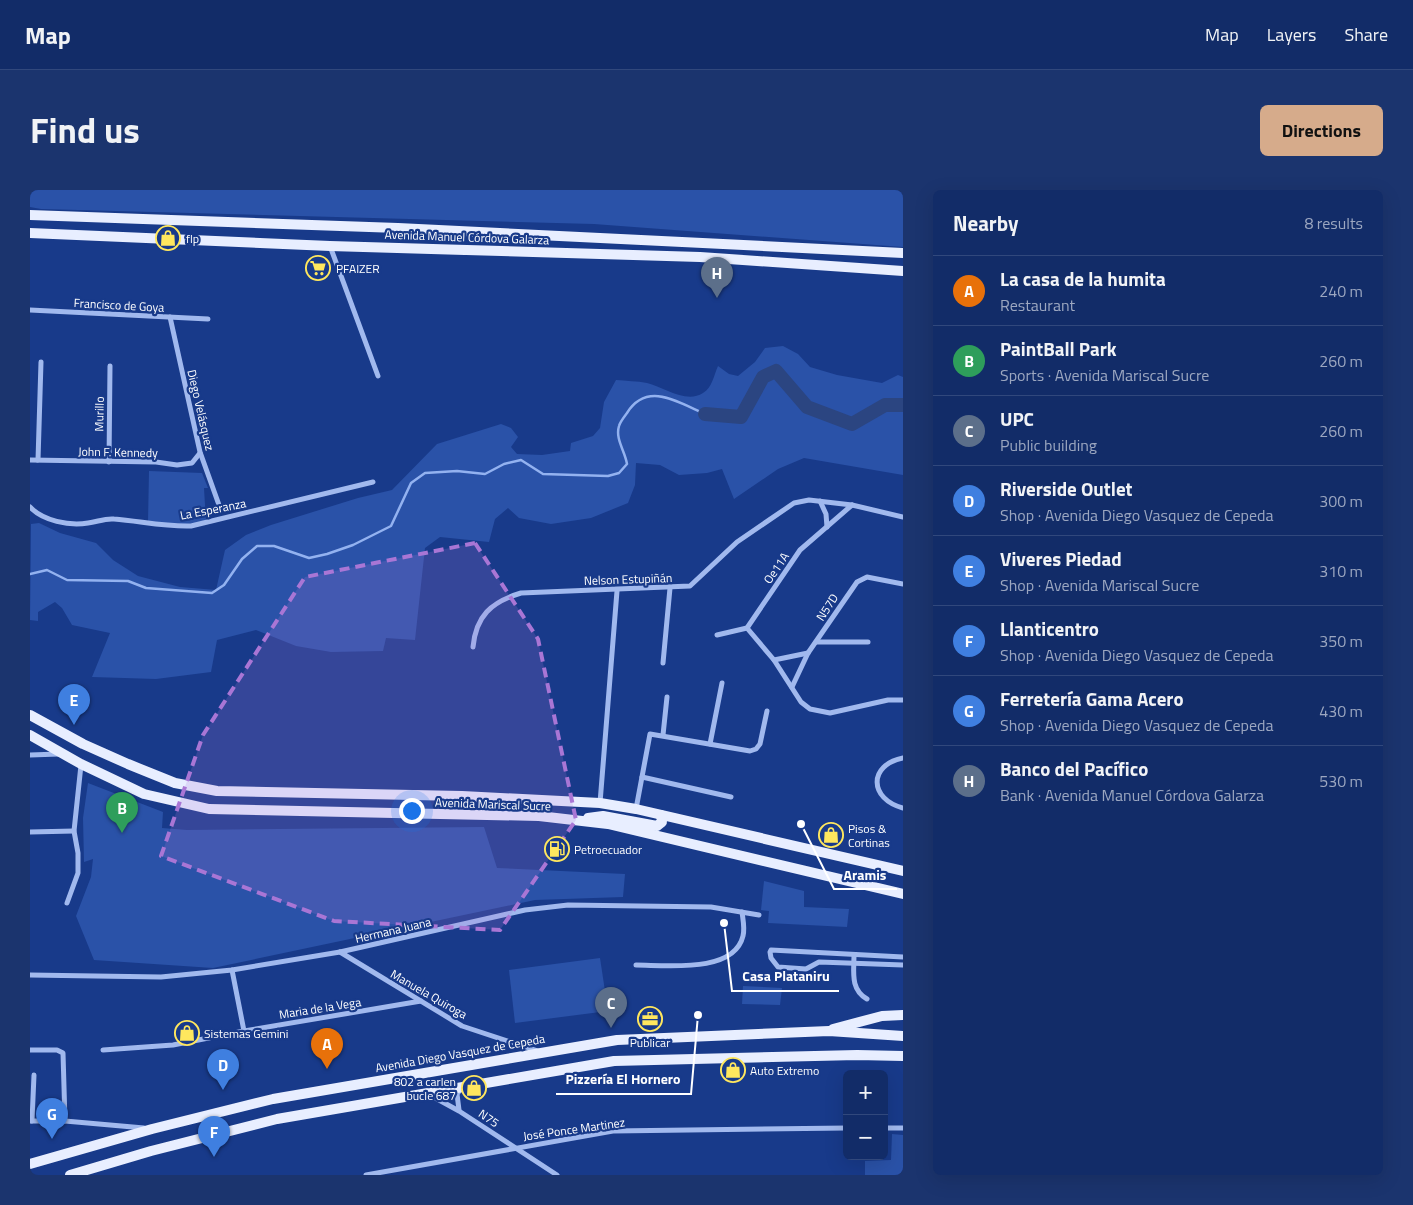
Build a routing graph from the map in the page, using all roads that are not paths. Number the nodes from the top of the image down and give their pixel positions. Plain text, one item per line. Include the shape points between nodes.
1 (30, 215) edge
2 (30, 233) edge
3 (545, 236) junction
4 (647, 242) junction
5 (330, 246) junction
6 (545, 252) junction
7 (903, 253) edge
8 (646, 256) junction
9 (903, 271) edge
10 (30, 310) edge
11 (170, 317) junction
12 (208, 318) dead end
13 (41, 362) dead end
14 (110, 366) dead end
15 (378, 376) dead end
16 (200, 452) junction
17 (30, 460) edge
18 (38, 460) junction
19 (108, 462) junction
20 (373, 482) dead end
21 (820, 501) junction
22 (219, 505) dead end
23 (852, 505) junction
24 (30, 507) edge
25 (903, 517) edge
26 (827, 526) junction
27 (903, 584) edge
28 (670, 588) junction
29 (617, 590) junction
30 (747, 628) junction
31 (717, 635) dead end
32 (816, 642) junction
33 (868, 642) dead end
34 (473, 648) dead end
35 (808, 653) junction
36 (774, 660) junction
37 (663, 663) dead end
38 (722, 682) dead end
39 (792, 686) junction
40 (667, 697) dead end
41 (903, 700) edge
42 (767, 711) dead end
43 (30, 715) edge
44 (30, 735) edge
45 (663, 735) junction
46 (710, 744) junction
47 (63, 754) junction
48 (30, 755) edge
49 (903, 758) edge
50 (81, 764) junction
51 (642, 777) junction
52 (462, 796) junction
53 (731, 797) dead end
54 (600, 804) junction
55 (903, 808) edge
56 (636, 809) junction
57 (396, 813) junction
58 (661, 815) junction
59 (575, 820) junction
60 (74, 831) junction
61 (30, 832) edge
62 (903, 871) edge
63 (903, 894) edge
64 (67, 903) dead end
65 (742, 912) junction
66 (759, 916) dead end
67 (340, 952) junction
68 (819, 952) junction
69 (854, 955) junction
70 (888, 956) junction
71 (903, 957) edge
72 (819, 962) junction
73 (854, 963) junction
74 (887, 964) junction
75 (636, 965) dead end
76 (903, 965) edge
77 (232, 970) junction
78 (30, 975) edge
79 (867, 999) dead end
80 (421, 1001) junction
81 (903, 1015) edge
82 (244, 1031) junction
83 (829, 1031) junction
84 (903, 1036) edge
85 (30, 1050) edge
86 (103, 1050) dead end
87 (541, 1052) junction
88 (903, 1056) edge
89 (34, 1075) dead end
90 (463, 1086) junction
91 (426, 1093) junction
92 (460, 1111) junction
93 (31, 1121) edge
94 (65, 1121) junction
95 (152, 1128) junction
96 (843, 1128) edge
97 (888, 1128) edge
98 (903, 1128) edge
99 (515, 1148) junction
100 (30, 1164) edge
101 (70, 1175) edge
102 (366, 1175) edge
103 (557, 1175) edge

1 - 3 main road, Avenida Manuel Córdova Galarza
2 - 5 main road, Avenida Manuel Córdova Galarza
3 - 4 main road, Avenida Manuel Córdova Galarza
3 - 6 main road
4 - 7 main road, Avenida Manuel Córdova Galarza
4 - 8 main road
5 - 6 main road, Avenida Manuel Córdova Galarza
5 - 15 street
6 - 8 main road, Avenida Manuel Córdova Galarza
8 - 9 main road, Avenida Manuel Córdova Galarza via 758,260
10 - 11 street, Francisco de Goya
11 - 12 street, Francisco de Goya
11 - 16 street, Diego Velásquez
13 - 18 street
14 - 19 street, Murillo
16 - 19 street, John F. Kennedy via 188,464
16 - 22 street, Diego Velásquez
17 - 18 street, John F. Kennedy
18 - 19 street, John F. Kennedy
20 - 24 street, La Esperanza via 191,526 163,526 112,518 87,524 67,523 43,516
21 - 23 street, Nelson Estupiñán
21 - 26 street
21 - 28 street, Nelson Estupiñán via 794,503 737,542 690,586
23 - 25 street, Nelson Estupiñán
23 - 26 street, Oe11A
26 - 30 street, Oe11A via 800,550
27 - 32 street, N57D via 867,577 857,582
28 - 29 street, Nelson Estupiñán
28 - 37 street
29 - 34 street, Nelson Estupiñán via 521,593 503,598 482,618 475,631
29 - 54 street
30 - 31 street
30 - 36 street
32 - 33 street
32 - 35 street, N57D
35 - 36 street
35 - 39 street, N57D
36 - 39 street
38 - 46 street
39 - 41 street via 801,702 810,709 830,714 888,700
40 - 45 street
42 - 46 street via 756,749 750,752
43 - 52 main road, Avenida Mariscal Sucre via 83,744 175,783 217,790
44 - 47 main road, Avenida Mariscal Sucre
45 - 46 street
45 - 51 street via 650,734
47 - 48 street
47 - 50 main road, Avenida Mariscal Sucre
49 - 55 street via 882,768 877,788 886,802
50 - 57 main road, Avenida Mariscal Sucre via 144,794 208,809
50 - 60 street
51 - 53 street
51 - 56 street
52 - 54 main road, Avenida Mariscal Sucre
52 - 57 main road via 442,802 394,802 392,808
54 - 56 main road, Avenida Mariscal Sucre
56 - 58 main road, Avenida Mariscal Sucre
57 - 59 main road, Avenida Mariscal Sucre via 539,816
58 - 59 main road via 662,822 657,826 603,816
58 - 62 main road, Avenida Mariscal Sucre
59 - 63 main road, Avenida Mariscal Sucre via 608,824
60 - 61 street
60 - 64 street via 78,873
65 - 66 street, Hermana Juana
65 - 67 street, Hermana Juana via 710,907 568,905 525,910
65 - 75 street via 741,942 726,956 694,966
67 - 77 street, Hermana Juana
67 - 80 street, Manuela Quiroga
68 - 69 street
68 - 72 street
68 - 72 street via 770,952 778,967 806,969
69 - 70 street
69 - 73 street
70 - 71 street
70 - 74 street
72 - 73 street
73 - 74 street
73 - 79 street via 856,989
74 - 76 street
77 - 78 street, Hermana Juana via 161,977
77 - 82 street
80 - 82 street, Maria de la Vega
80 - 87 street, Manuela Quiroga via 462,1026
81 - 83 main road via 858,1021
82 - 86 street, Maria de la Vega via 174,1046
83 - 84 main road, Avenida Diego Vasquez de Cepeda
83 - 87 main road, Avenida Diego Vasquez de Cepeda via 617,1040
85 - 94 street via 63,1053
87 - 95 main road, Avenida Diego Vasquez de Cepeda via 273,1098
88 - 90 main road via 614,1061
89 - 93 street
90 - 91 main road
90 - 92 street, N75 via 457,1094
91 - 92 street, N75
91 - 101 main road via 277,1119
92 - 99 street, N75
93 - 94 street
94 - 95 street
95 - 100 main road, Avenida Diego Vasquez de Cepeda
96 - 99 street, José Ponce Martinez via 613,1132
97 - 98 street
99 - 102 street, José Ponce Martinez
99 - 103 street, N75

